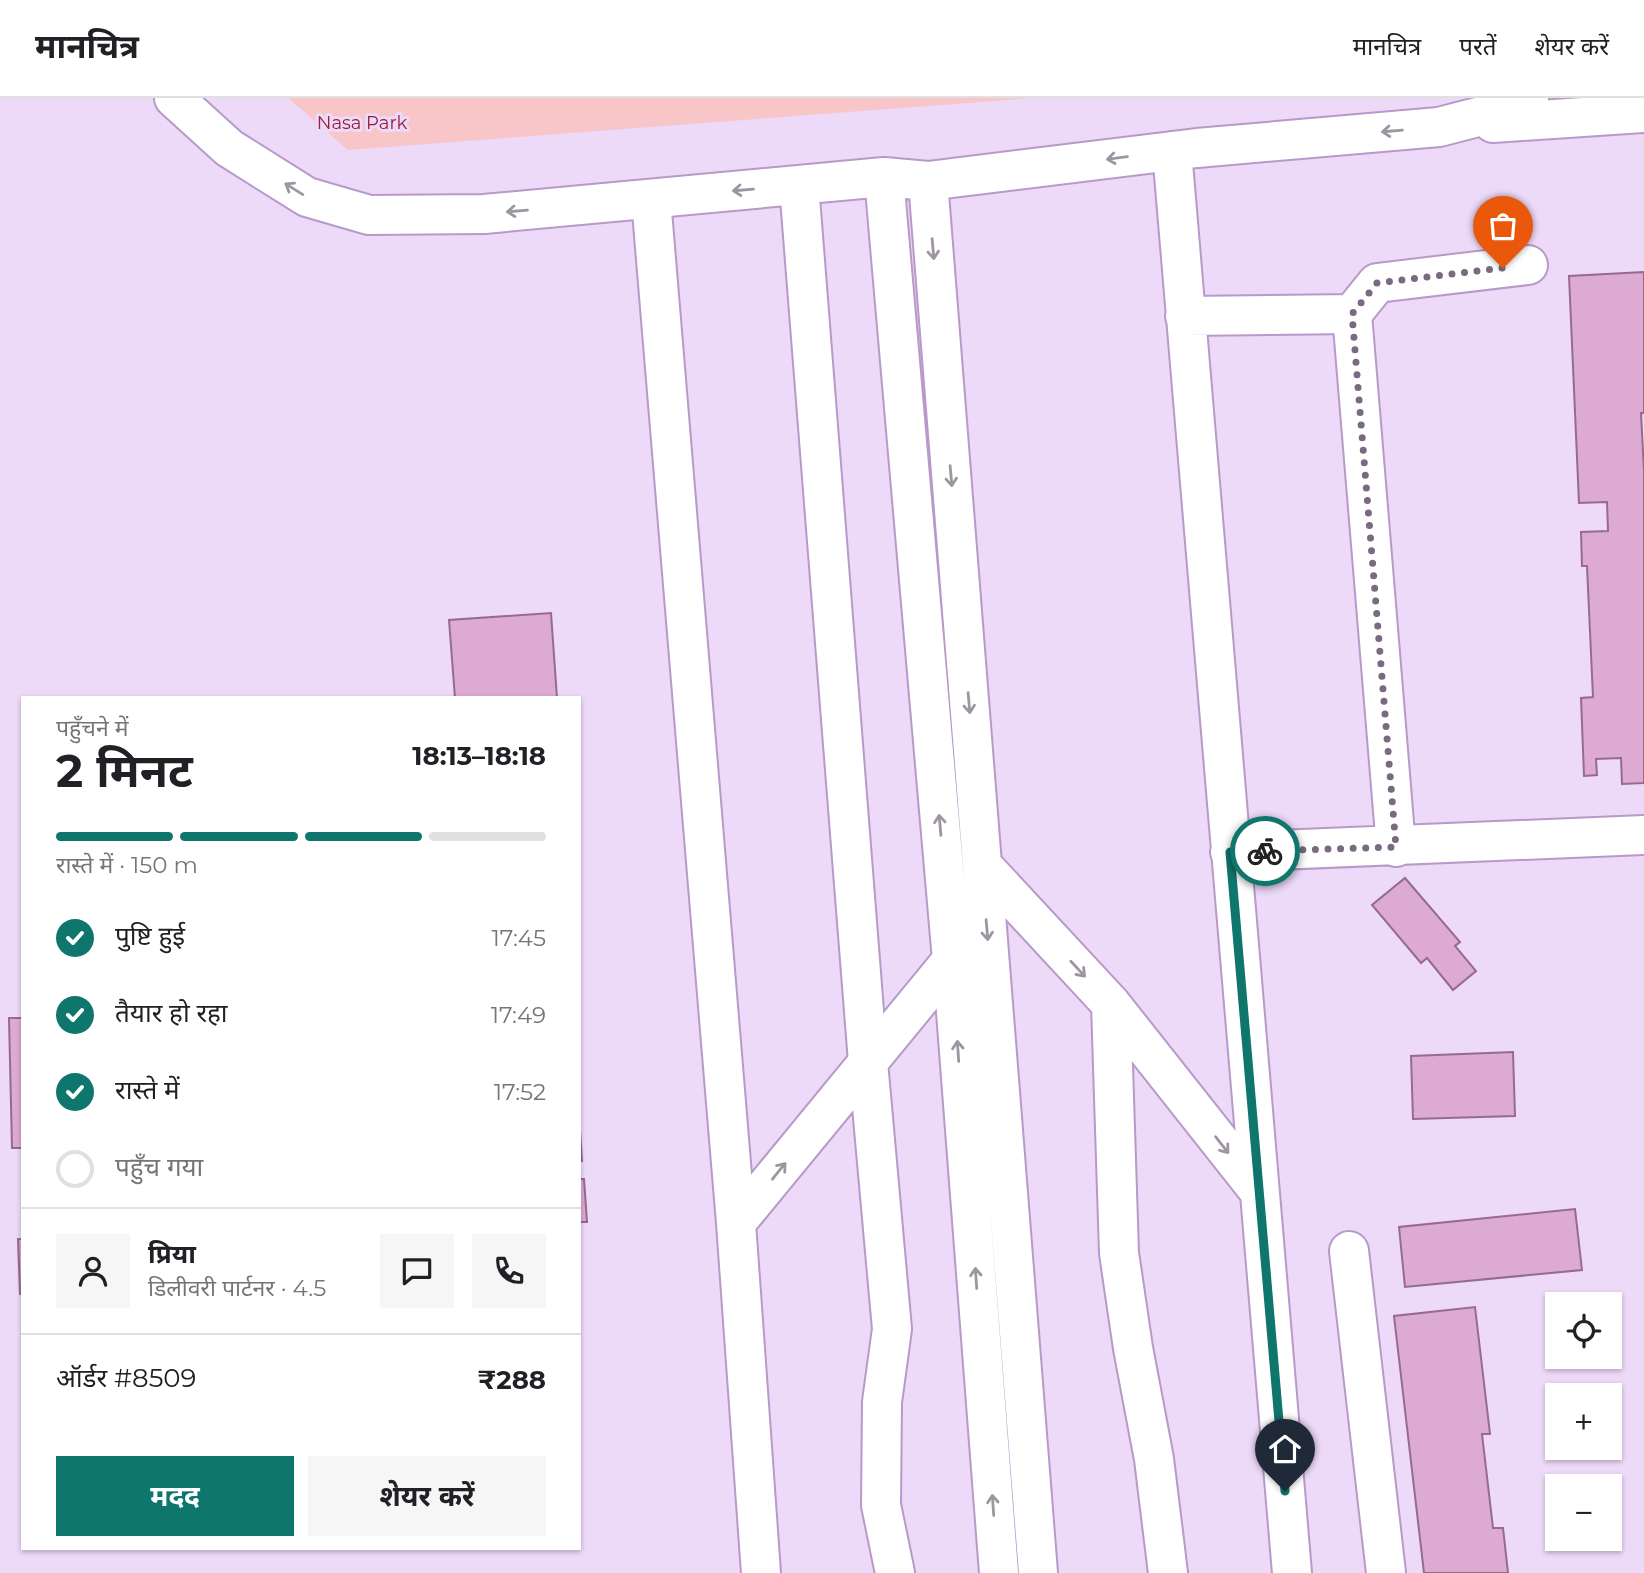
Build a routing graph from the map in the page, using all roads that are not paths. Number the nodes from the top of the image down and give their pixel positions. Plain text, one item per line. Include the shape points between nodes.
1 (174, 98) edge
2 (1529, 98) edge
3 (1644, 113) edge
4 (1439, 127) junction
5 (1172, 151) junction
6 (884, 177) junction
7 (928, 181) junction
8 (799, 185) junction
9 (651, 198) junction
10 (1528, 265) dead end
11 (1352, 314) junction
12 (1185, 316) junction
13 (1644, 835) edge
14 (1396, 847) junction
15 (1230, 852) junction
16 (982, 865) junction
17 (951, 960) junction
18 (1111, 1004) junction
19 (868, 1062) junction
20 (1258, 1190) junction
21 (736, 1223) junction
22 (1349, 1251) dead end
23 (761, 1573) edge
24 (895, 1573) edge
25 (999, 1573) edge
26 (1038, 1573) edge
27 (1168, 1573) edge
28 (1292, 1573) edge
29 (1386, 1573) edge

9 -> 1 street via 484,214 369,215 307,197 229,148
2 - 4 street via 1512,108
3 - 4 street
4 -> 5 street
5 -> 7 street
5 - 12 street
6 - 7 street
6 - 8 street
17 -> 6 street
7 -> 16 street
8 -> 9 street
8 - 19 street
9 - 21 street
10 - 11 street via 1377,283
11 - 12 street
11 - 14 street
12 - 15 street
13 - 14 street
14 - 15 street
15 - 20 street
16 -> 18 street
16 -> 26 street
17 - 19 street
25 -> 17 street
18 -> 20 street
18 - 27 street via 1119,1254
21 -> 19 street
19 - 24 street via 892,1329 882,1402 881,1505
20 - 28 street
21 - 23 street
22 - 29 street

